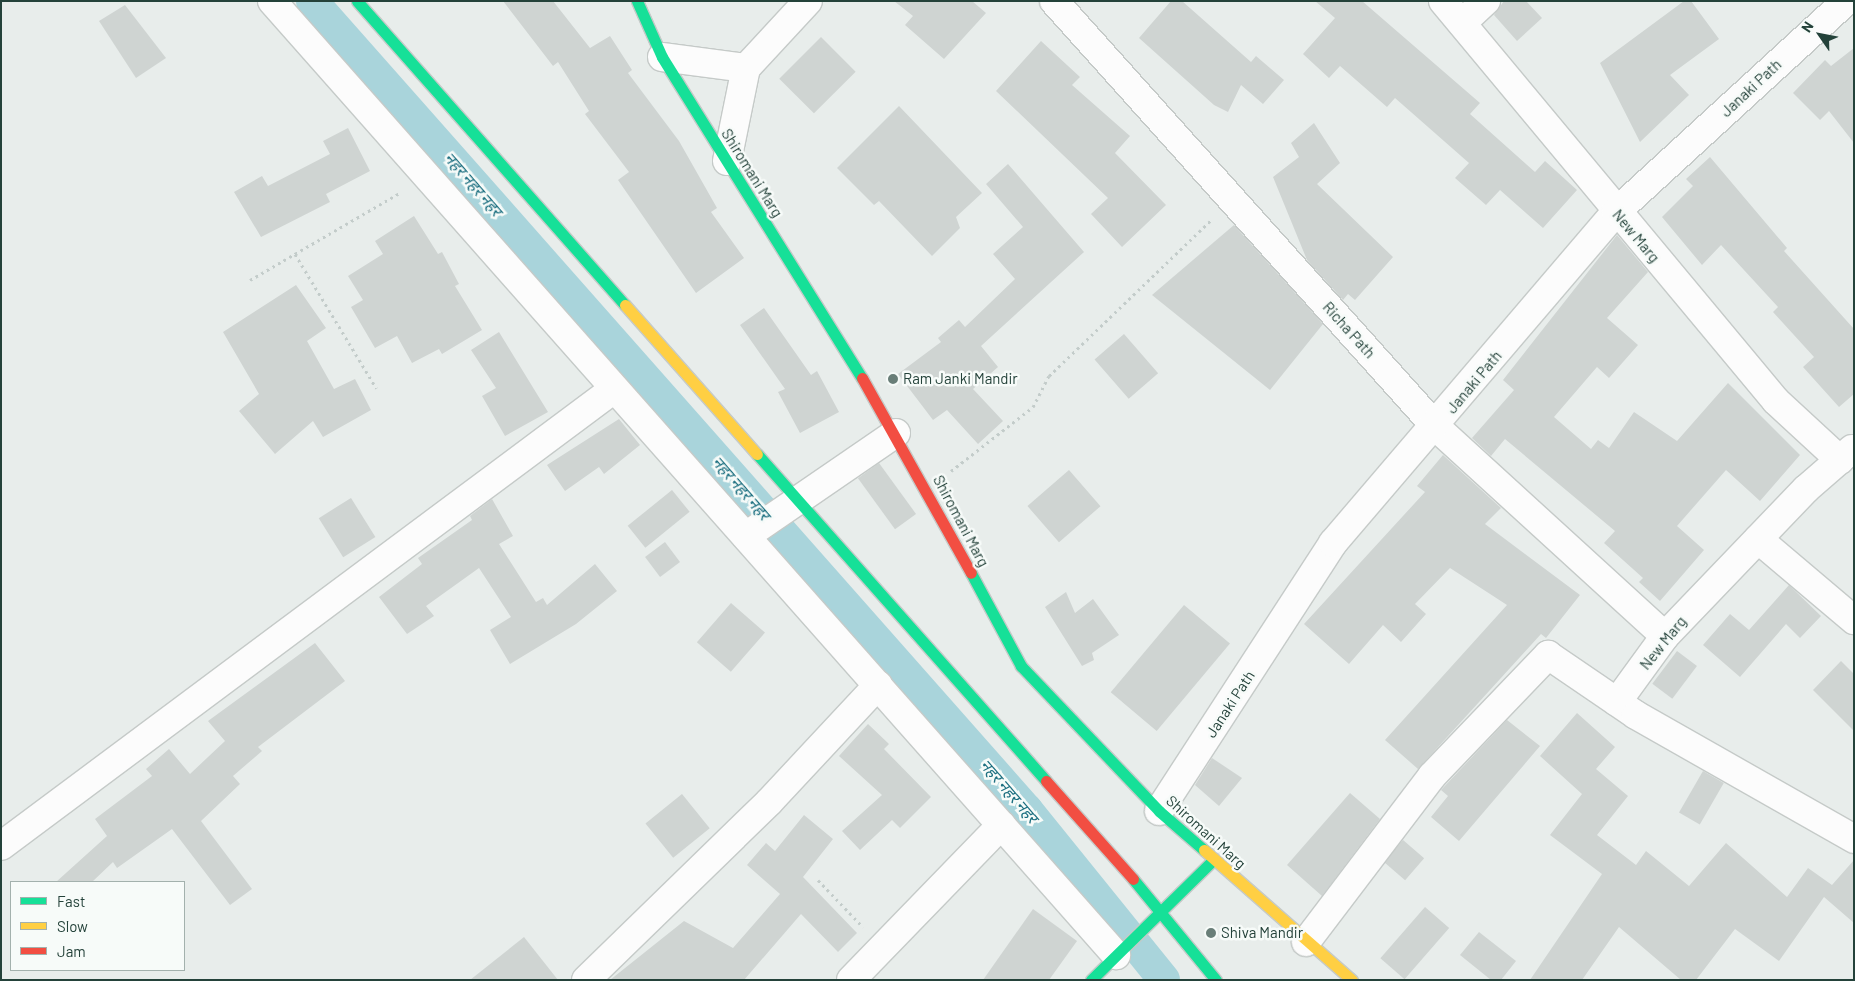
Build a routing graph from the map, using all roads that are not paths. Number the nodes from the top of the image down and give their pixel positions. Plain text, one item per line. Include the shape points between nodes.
1 (272, 1) edge
2 (358, 1) edge
3 (637, 1) edge
4 (808, 1) edge
5 (1054, 1) edge
6 (1443, 1) edge
7 (1486, 1) edge
8 (1846, 1) edge
9 (1462, 23) junction
10 (662, 57) junction
11 (746, 68) junction
12 (727, 161) junction
13 (1616, 212) junction
14 (614, 389) junction
15 (1436, 427) junction
16 (896, 433) junction
17 (1847, 454) edge
18 (798, 501) junction
19 (746, 536) junction
20 (1758, 539) junction
21 (1854, 620) edge
22 (1666, 636) junction
23 (878, 685) junction
24 (1617, 702) junction
25 (1159, 811) junction
26 (1001, 825) junction
27 (1854, 839) edge
28 (1, 846) edge
29 (1213, 860) junction
30 (1161, 911) junction
31 (1306, 942) junction
32 (1119, 953) junction
33 (586, 980) edge
34 (851, 980) edge
35 (1091, 980) edge
36 (1216, 980) edge
37 (1352, 980) edge

1 - 14 street
2 - 18 street
3 - 10 street, Shiromani Marg
4 - 11 street
5 - 15 street, Richa Path
6 - 9 street, New Marg
7 - 9 street
8 - 13 street, Janaki Path
9 - 13 street, New Marg
10 - 11 street
10 - 12 street, Shiromani Marg
11 - 12 street
12 - 16 street, Shiromani Marg
13 - 15 street, Janaki Path
13 - 17 street, New Marg via 1776,401
14 - 19 street
14 - 28 street
15 - 22 street, Richa Path
15 - 25 street, Janaki Path via 1333,543
16 - 18 street
16 - 25 street, Shiromani Marg via 1021,666
17 - 20 street, New Marg
18 - 19 street
18 - 30 street
19 - 23 street
20 - 21 street
20 - 22 street, New Marg
22 - 24 street, New Marg
23 - 26 street
23 - 33 street via 769,802
24 - 27 street
24 - 31 street via 1548,655 1432,776
25 - 29 street, Shiromani Marg
26 - 32 street
26 - 34 street
29 - 30 street
29 - 31 street, Shiromani Marg
30 - 32 street
30 - 36 street
31 - 37 street, Shiromani Marg
32 - 35 street

